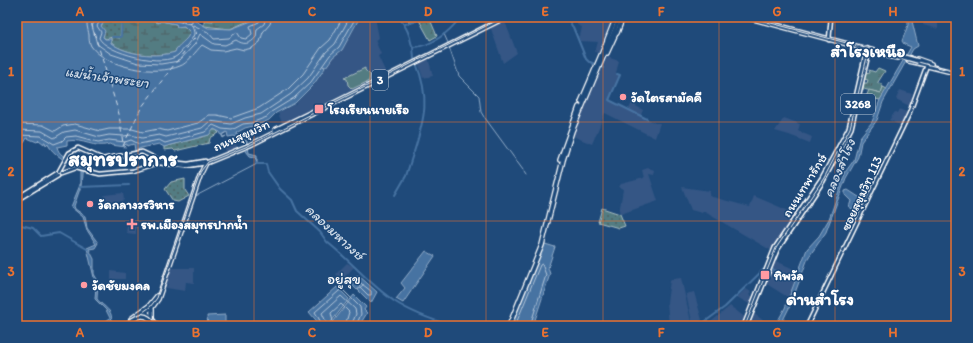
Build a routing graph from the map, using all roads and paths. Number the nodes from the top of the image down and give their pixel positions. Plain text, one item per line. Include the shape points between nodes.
1 (501, 17) edge
2 (506, 17) edge
3 (619, 17) edge
4 (746, 17) edge
5 (754, 17) edge
6 (830, 17) edge
7 (767, 22) junction
8 (828, 38) junction
9 (455, 41) junction
10 (869, 49) junction
11 (929, 65) junction
12 (956, 72) edge
13 (593, 78) junction
14 (158, 162) junction
15 (202, 164) junction
16 (59, 173) junction
17 (17, 199) edge
18 (153, 305) junction
19 (146, 311) junction
20 (140, 316) junction
21 (153, 323) edge
22 (124, 326) edge
23 (508, 326) edge
24 (745, 326) edge
25 (807, 326) edge

1 - 9 highway, ถนนสุขุมวิท / 3
2 - 9 highway, ถนนสุขุมวิท / 3
3 - 13 highway
3 - 13 highway via 604,45
3 - 13 highway via 615,37
4 - 7 highway
5 - 7 highway
6 - 8 main road
7 - 8 highway
8 - 10 highway
9 - 15 highway, ถนนสุขุมวิท / 3 via 277,131
10 - 11 highway, bridge
10 - 24 main road, ถนนเทพารักษ์ / 3268 via 849,128 824,174 777,245
11 - 11 highway via 909,61 908,59 910,58
11 - 12 highway
11 - 25 main road, ซอยสุขุมวิท 113 via 909,114
13 - 23 highway via 567,147 537,258
14 - 15 main road via 181,166
14 - 16 main road via 129,172 100,174 74,168
14 - 16 main road via 142,152 103,159 78,148 70,152
15 - 18 highway, ถนนสุขุมวิท
16 - 17 main road
18 - 19 highway, ถนนสุขุมวิท
18 - 21 highway
19 - 20 highway, ถนนสุขุมวิท
19 - 21 main road
20 - 21 highway
20 - 22 highway, ถนนสุขุมวิท
21 - 22 highway, bridge via 150,318 142,316 134,318

